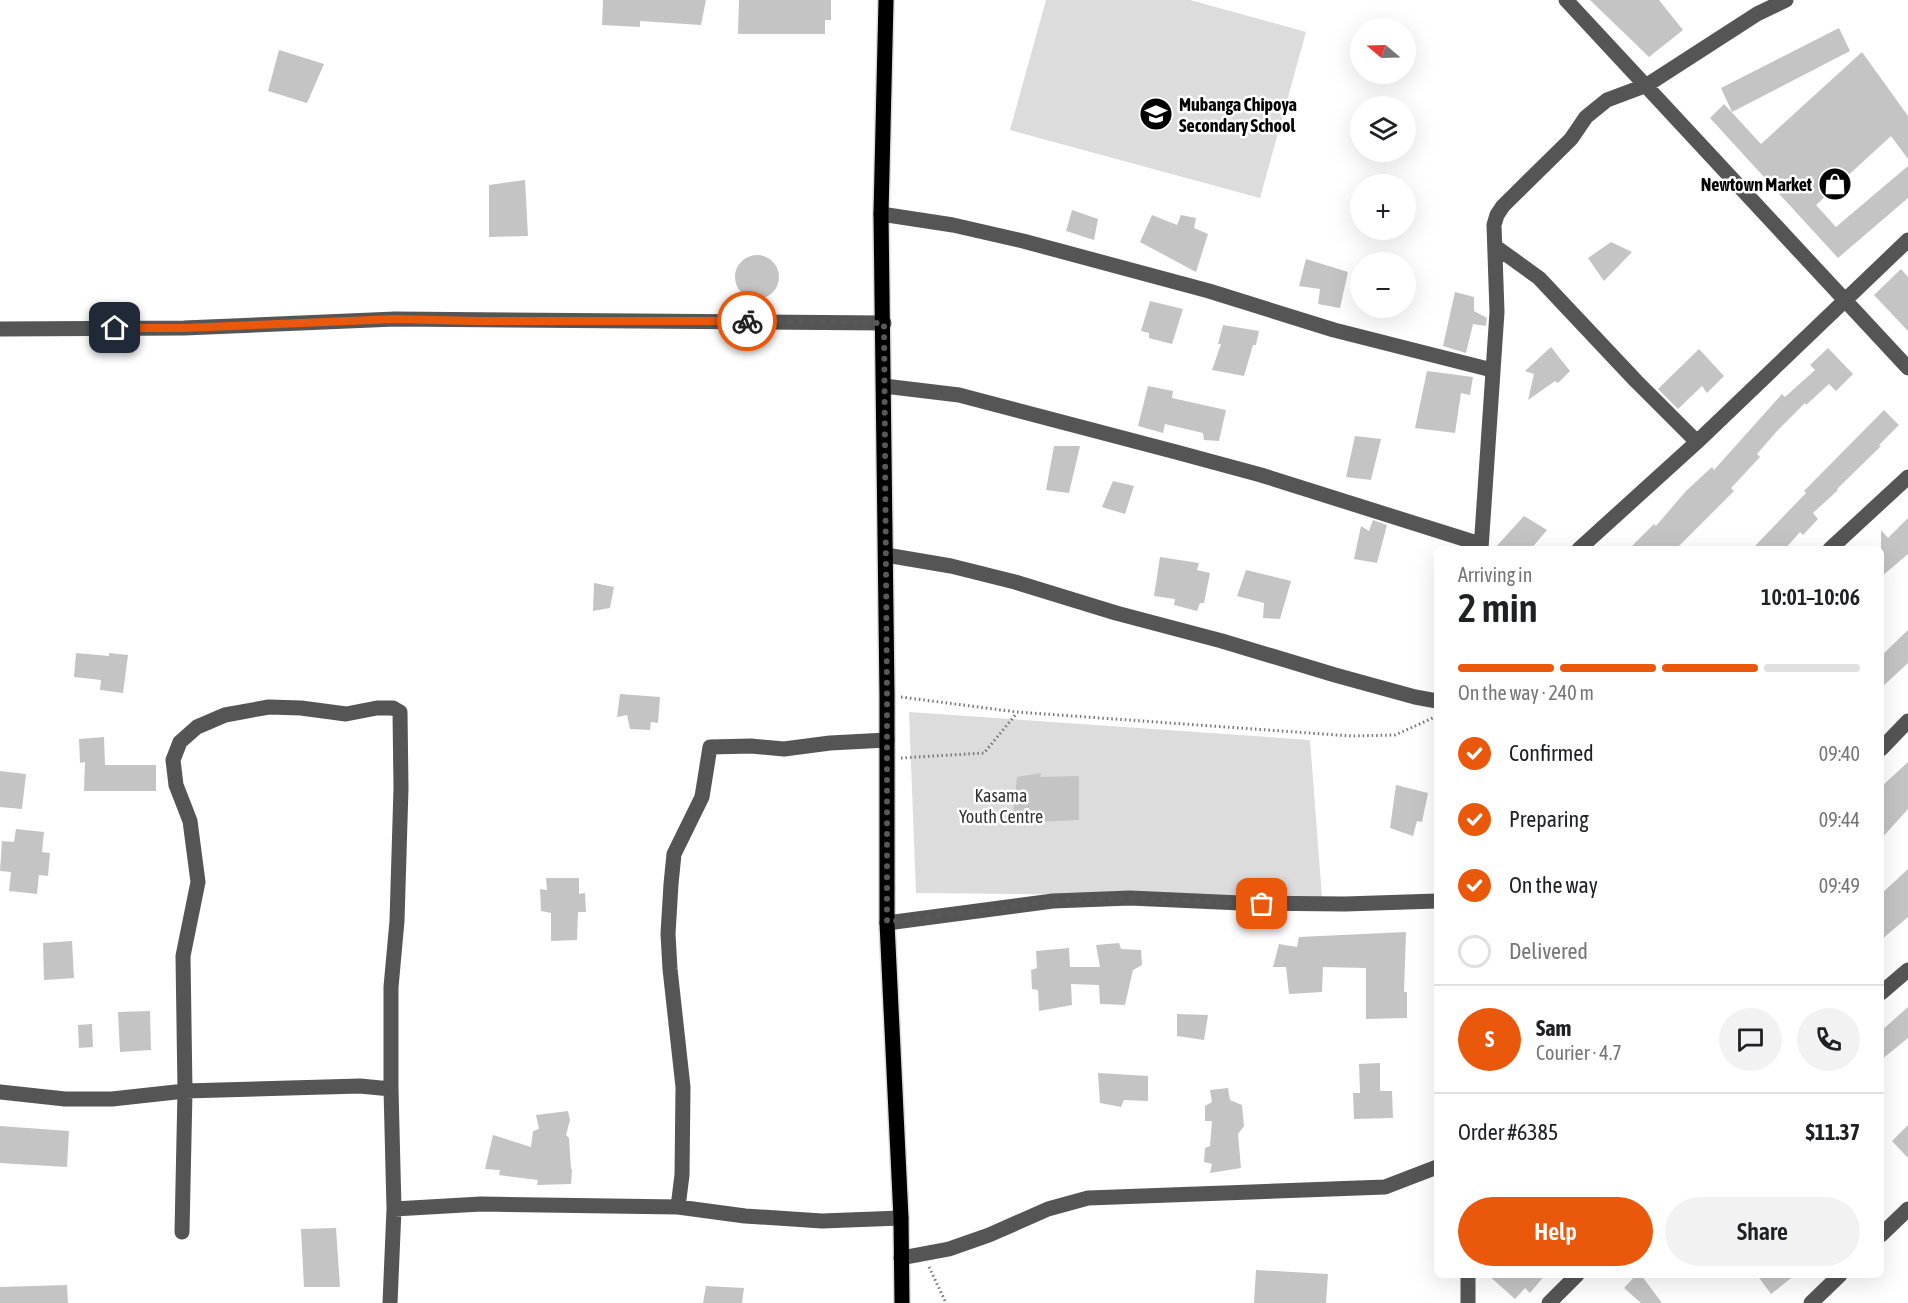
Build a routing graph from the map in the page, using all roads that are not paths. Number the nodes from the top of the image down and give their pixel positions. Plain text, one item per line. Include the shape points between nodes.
1 (886, 0) edge
2 (1566, 0) edge
3 (1786, 0) edge
4 (1647, 85) junction
5 (881, 214) junction
6 (1908, 240) edge
7 (1496, 247) junction
8 (1844, 301) junction
9 (884, 323) junction
10 (0, 328) edge
11 (1908, 368) edge
12 (1492, 370) junction
13 (884, 386) junction
14 (1698, 442) junction
15 (1908, 477) edge
16 (1481, 546) edge
17 (1582, 546) edge
18 (1833, 546) edge
19 (886, 555) junction
20 (1434, 700) edge
21 (1908, 721) edge
22 (887, 740) junction
23 (1884, 746) edge
24 (1434, 901) edge
25 (887, 922) junction
26 (1908, 970) edge
27 (1884, 990) edge
28 (391, 1089) junction
29 (185, 1091) junction
30 (0, 1092) edge
31 (1434, 1168) edge
32 (678, 1207) junction
33 (394, 1209) junction
34 (1908, 1209) edge
35 (901, 1218) junction
36 (182, 1232) dead end
37 (1884, 1232) edge
38 (901, 1258) junction
39 (1468, 1278) edge
40 (1574, 1278) edge
41 (1837, 1278) edge
42 (390, 1302) edge
43 (902, 1303) edge
44 (1468, 1303) edge
45 (1549, 1303) edge
46 (1811, 1303) edge

1 - 5 main road
2 - 4 street
3 - 4 street
4 - 7 street via 1607,100 1586,117 1571,139 1503,206 1494,225
4 - 8 street
5 - 9 main road
5 - 12 street via 1023,241 1335,330
6 - 8 street
7 - 12 street via 1497,312
7 - 14 street via 1539,278
8 - 11 street
8 - 14 street
9 - 10 street via 395,319 184,328
9 - 13 main road
12 - 16 street
13 - 16 street via 960,395 1165,449 1261,475
13 - 19 main road
14 - 17 street
15 - 18 street
19 - 20 street via 1015,582
19 - 22 main road
21 - 23 street
22 - 25 main road
22 - 32 street via 784,749 710,747 702,797 674,854 671,884 670,969 683,1087
24 - 25 street via 1276,904 1130,898 1053,901
25 - 35 main road
26 - 27 street
28 - 29 street via 360,1086
28 - 29 street via 391,987 401,798 400,712 377,708 346,714 269,707 225,715 197,727 180,742 172,760 176,785 190,821 198,882 183,956
28 - 33 street
29 - 30 street via 112,1099
29 - 36 street
31 - 38 street via 1385,1187 1088,1198 1048,1209 949,1249
32 - 33 street via 481,1204
32 - 35 street via 822,1221
33 - 42 street
34 - 37 street
35 - 38 main road
38 - 43 main road
39 - 44 street
40 - 45 street
41 - 46 street

